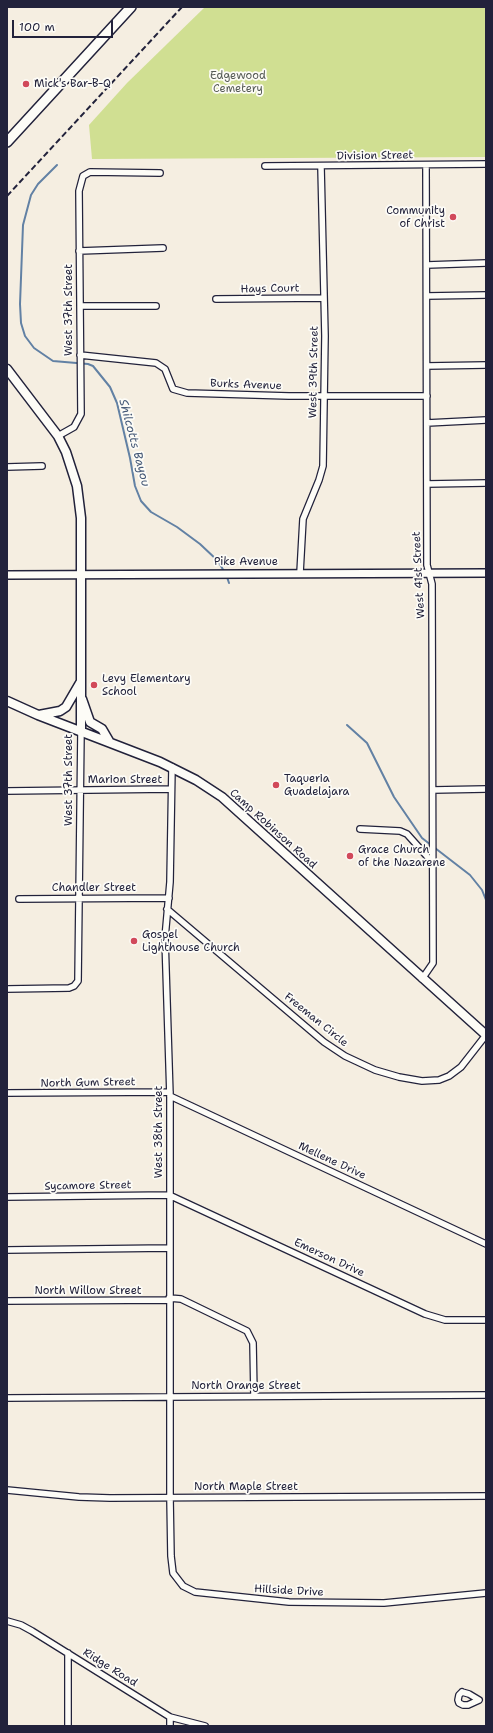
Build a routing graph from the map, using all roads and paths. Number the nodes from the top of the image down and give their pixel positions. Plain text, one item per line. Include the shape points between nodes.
1 (131, 7) edge
2 (7, 142) edge
3 (486, 164) edge
4 (265, 166) dead end
5 (426, 166) junction
6 (321, 167) junction
7 (160, 173) dead end
8 (163, 248) dead end
9 (79, 250) junction
10 (486, 263) edge
11 (427, 265) junction
12 (486, 295) edge
13 (427, 296) junction
14 (324, 298) junction
15 (216, 299) dead end
16 (80, 306) junction
17 (156, 306) dead end
18 (80, 356) junction
19 (486, 365) edge
20 (427, 366) junction
21 (7, 369) edge
22 (323, 396) junction
23 (427, 396) junction
24 (486, 420) edge
25 (427, 423) junction
26 (58, 436) junction
27 (42, 466) dead end
28 (7, 467) edge
29 (486, 483) edge
30 (427, 484) junction
31 (300, 573) junction
32 (486, 573) edge
33 (81, 574) junction
34 (430, 574) junction
35 (7, 575) edge
36 (80, 683) junction
37 (80, 696) junction
38 (7, 701) edge
39 (38, 715) junction
40 (80, 731) junction
41 (109, 741) junction
42 (172, 767) junction
43 (171, 789) junction
44 (486, 789) edge
45 (80, 790) junction
46 (433, 790) junction
47 (7, 791) edge
48 (360, 829) dead end
49 (433, 863) junction
50 (79, 898) junction
51 (169, 898) junction
52 (19, 899) dead end
53 (167, 910) junction
54 (422, 979) junction
55 (7, 989) edge
56 (486, 1035) edge
57 (7, 1093) edge
58 (170, 1094) junction
59 (169, 1195) junction
60 (7, 1197) edge
61 (486, 1244) edge
62 (169, 1248) junction
63 (7, 1250) edge
64 (169, 1299) junction
65 (7, 1302) edge
66 (486, 1320) edge
67 (486, 1395) edge
68 (170, 1396) junction
69 (254, 1396) junction
70 (7, 1398) edge
71 (7, 1490) edge
72 (486, 1496) edge
73 (170, 1498) junction
74 (486, 1593) edge
75 (7, 1621) edge
76 (68, 1653) junction
77 (479, 1700) dead end
78 (486, 1700) edge
79 (170, 1717) junction
80 (68, 1726) edge
81 (170, 1726) edge
82 (205, 1726) edge

1 - 2 main road
3 - 5 street, Division Street
4 - 6 street, Division Street
5 - 6 street, Division Street
5 - 11 street, West 41st Street
6 - 14 street, West 39th Street
7 - 9 street, West 37th Street via 84,174 79,191
8 - 9 street
9 - 16 street, West 37th Street
10 - 11 street
11 - 13 street, West 41st Street
12 - 13 street
13 - 20 street, West 41st Street
14 - 15 street, Hays Court
14 - 22 street, West 39th Street
16 - 17 street
16 - 18 street, West 37th Street
18 - 22 street, Burks Avenue via 156,363 165,369 173,389 178,391
18 - 26 street, West 37th Street via 81,414 74,426
19 - 20 street
20 - 23 street, West 41st Street
21 - 26 main road, West 37th Street
22 - 23 street, Burks Avenue
22 - 31 street, West 39th Street via 323,466 303,519
23 - 25 street, West 41st Street
24 - 25 street
25 - 30 street, West 41st Street
26 - 33 main road, West 37th Street via 72,469 80,502
27 - 28 street
29 - 30 street
30 - 34 street, West 41st Street via 427,565
31 - 33 street, Pike Avenue
31 - 34 street, Pike Avenue
32 - 34 street, Pike Avenue
33 - 35 street, Pike Avenue
33 - 36 main road, West 37th Street
34 - 46 street, West 41st Street
36 - 37 main road, West 37th Street
36 - 39 main road via 66,707 60,711
37 - 40 main road, West 37th Street
37 - 41 main road via 90,722 102,729
38 - 39 main road, Camp Robinson Road
39 - 40 main road, Camp Robinson Road
40 - 41 main road, Camp Robinson Road
40 - 45 street, West 37th Street
41 - 42 main road, Camp Robinson Road
42 - 43 street, West 38th Street
42 - 54 main road, Camp Robinson Road via 227,802
43 - 45 street, Marion Street
43 - 51 street, West 38th Street
44 - 46 street
45 - 47 street, Marion Street
45 - 50 street, West 37th Street
46 - 49 street, West 41st Street
48 - 49 street via 400,831 407,834
49 - 54 street, West 41st Street via 433,963
50 - 51 street, Chandler Street
50 - 52 street, Chandler Street
50 - 55 street, West 37th Street via 80,962 76,984 69,988
51 - 53 street, West 38th Street
53 - 56 street, Freeman Circle via 324,1042 345,1056 375,1070 422,1081 438,1080 454,1074
53 - 58 street, West 38th Street via 165,938
54 - 56 main road, Camp Robinson Road
57 - 58 street, North Gum Street
58 - 59 street, West 38th Street
58 - 61 street, Mellene Drive
59 - 60 street, Sycamore Street
59 - 62 street, West 38th Street
59 - 66 street, Emerson Drive via 425,1314 445,1320
62 - 63 street
62 - 64 street, West 38th Street
64 - 65 street, North Willow Street
64 - 68 street, West 38th Street
64 - 69 street, North Willow Street via 181,1299 247,1330 253,1343
67 - 69 street, North Orange Street
68 - 69 street, North Orange Street
68 - 70 street, North Orange Street
68 - 73 street, West 38th Street
71 - 73 street, North Maple Street via 79,1497
72 - 73 street, North Maple Street
73 - 74 street, Hillside Drive via 171,1566 179,1582 195,1592 262,1600 351,1604 413,1601
75 - 76 street, Ridge Road via 21,1625
76 - 79 street, Ridge Road
76 - 80 street
77 - 78 street
79 - 81 street
79 - 82 street, Ridge Road

